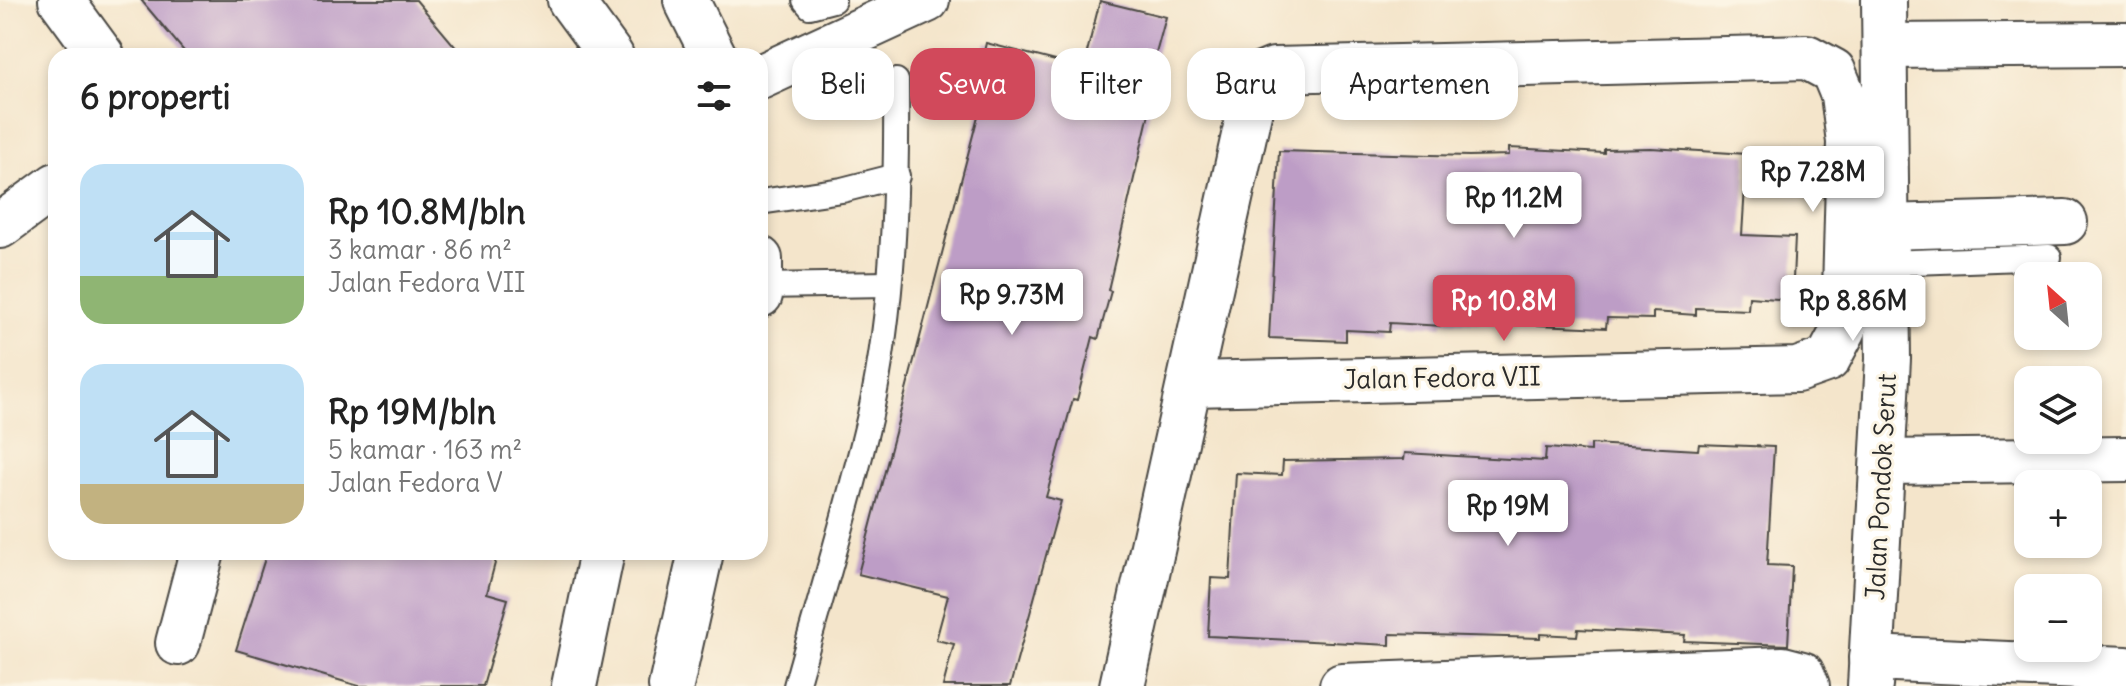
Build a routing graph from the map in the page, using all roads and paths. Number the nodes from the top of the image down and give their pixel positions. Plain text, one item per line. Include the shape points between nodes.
1 (61, 0) edge
2 (570, 0) edge
3 (805, 0) edge
4 (833, 0) edge
5 (927, 0) edge
6 (1884, 0) edge
7 (693, 2) edge
8 (2126, 44) edge
9 (1885, 46) junction
10 (96, 48) edge
11 (605, 48) edge
12 (711, 48) edge
13 (768, 73) edge
14 (896, 81) dead end
15 (897, 176) junction
16 (48, 191) edge
17 (768, 201) edge
18 (0, 226) edge
19 (2057, 240) dead end
20 (1886, 245) junction
21 (768, 282) edge
22 (889, 284) junction
23 (1191, 384) junction
24 (2126, 459) edge
25 (1885, 462) junction
26 (200, 560) edge
27 (600, 560) edge
28 (699, 560) edge
29 (178, 643) dead end
30 (2126, 669) edge
31 (1870, 672) edge
32 (574, 686) edge
33 (671, 686) edge
34 (796, 686) edge
35 (1122, 686) edge
36 (1342, 686) edge
37 (1807, 686) edge

1 - 10 street
2 - 11 street
3 - 4 lane via 810,6
5 - 13 street
6 - 9 street, Jalan Pondok Serut
7 - 12 street
8 - 9 street
9 - 20 street, Jalan Pondok Serut
14 - 15 lane
15 - 17 lane
15 - 22 lane
16 - 18 street
19 - 20 street
20 - 25 street, Jalan Pondok Serut
21 - 22 lane
22 - 34 lane via 870,413
23 - 23 street, Jalan Fedora VII via 1257,77 1274,70 1807,57 1833,71 1843,95 1849,142 1844,329 1828,359 1797,370
23 - 35 street
24 - 25 street
25 - 31 street, Jalan Pondok Serut
26 - 29 street
27 - 32 street
28 - 33 street
30 - 31 street
36 - 37 street via 1783,669 1802,674

